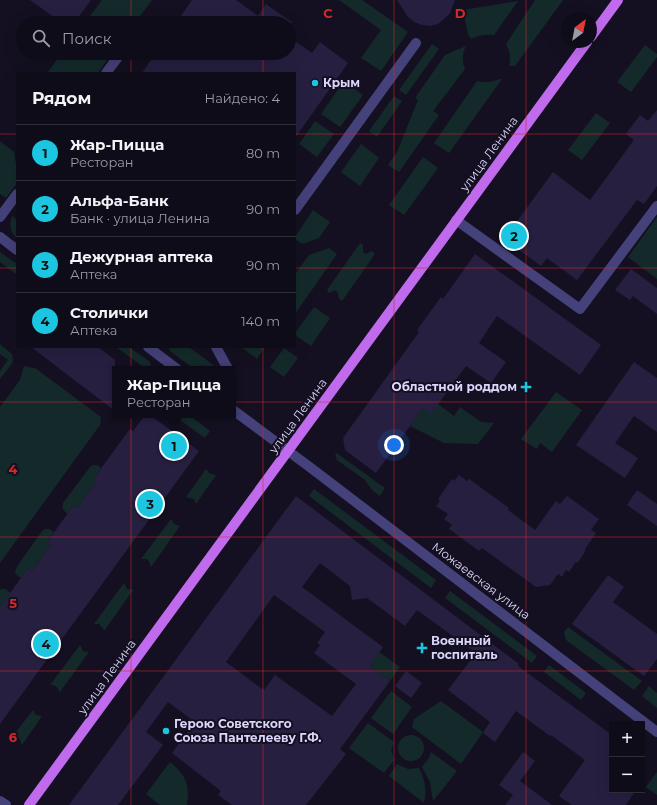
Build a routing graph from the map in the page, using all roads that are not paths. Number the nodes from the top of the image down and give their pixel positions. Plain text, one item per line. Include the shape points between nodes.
1 (618, 0) edge
2 (597, 29) edge
3 (416, 43) dead end
4 (583, 48) edge
5 (116, 60) edge
6 (107, 72) edge
7 (16, 195) edge
8 (657, 206) edge
9 (296, 209) edge
10 (0, 217) edge
11 (456, 220) junction
12 (0, 237) edge
13 (16, 249) edge
14 (149, 348) edge
15 (217, 348) edge
16 (174, 366) edge
17 (226, 366) edge
18 (236, 412) edge
19 (289, 452) junction
20 (657, 732) edge
21 (0, 801) edge
22 (6, 805) edge
23 (29, 805) edge

1 - 2 main road
3 - 9 street
4 - 11 main road, улица Ленина
5 - 6 street
7 - 10 street
8 - 11 street via 580,309
11 - 19 main road, улица Ленина
12 - 13 street
14 - 16 street
15 - 17 street
18 - 19 street, Можаевская улица
19 - 20 street, Можаевская улица
19 - 23 main road, улица Ленина
21 - 22 street

